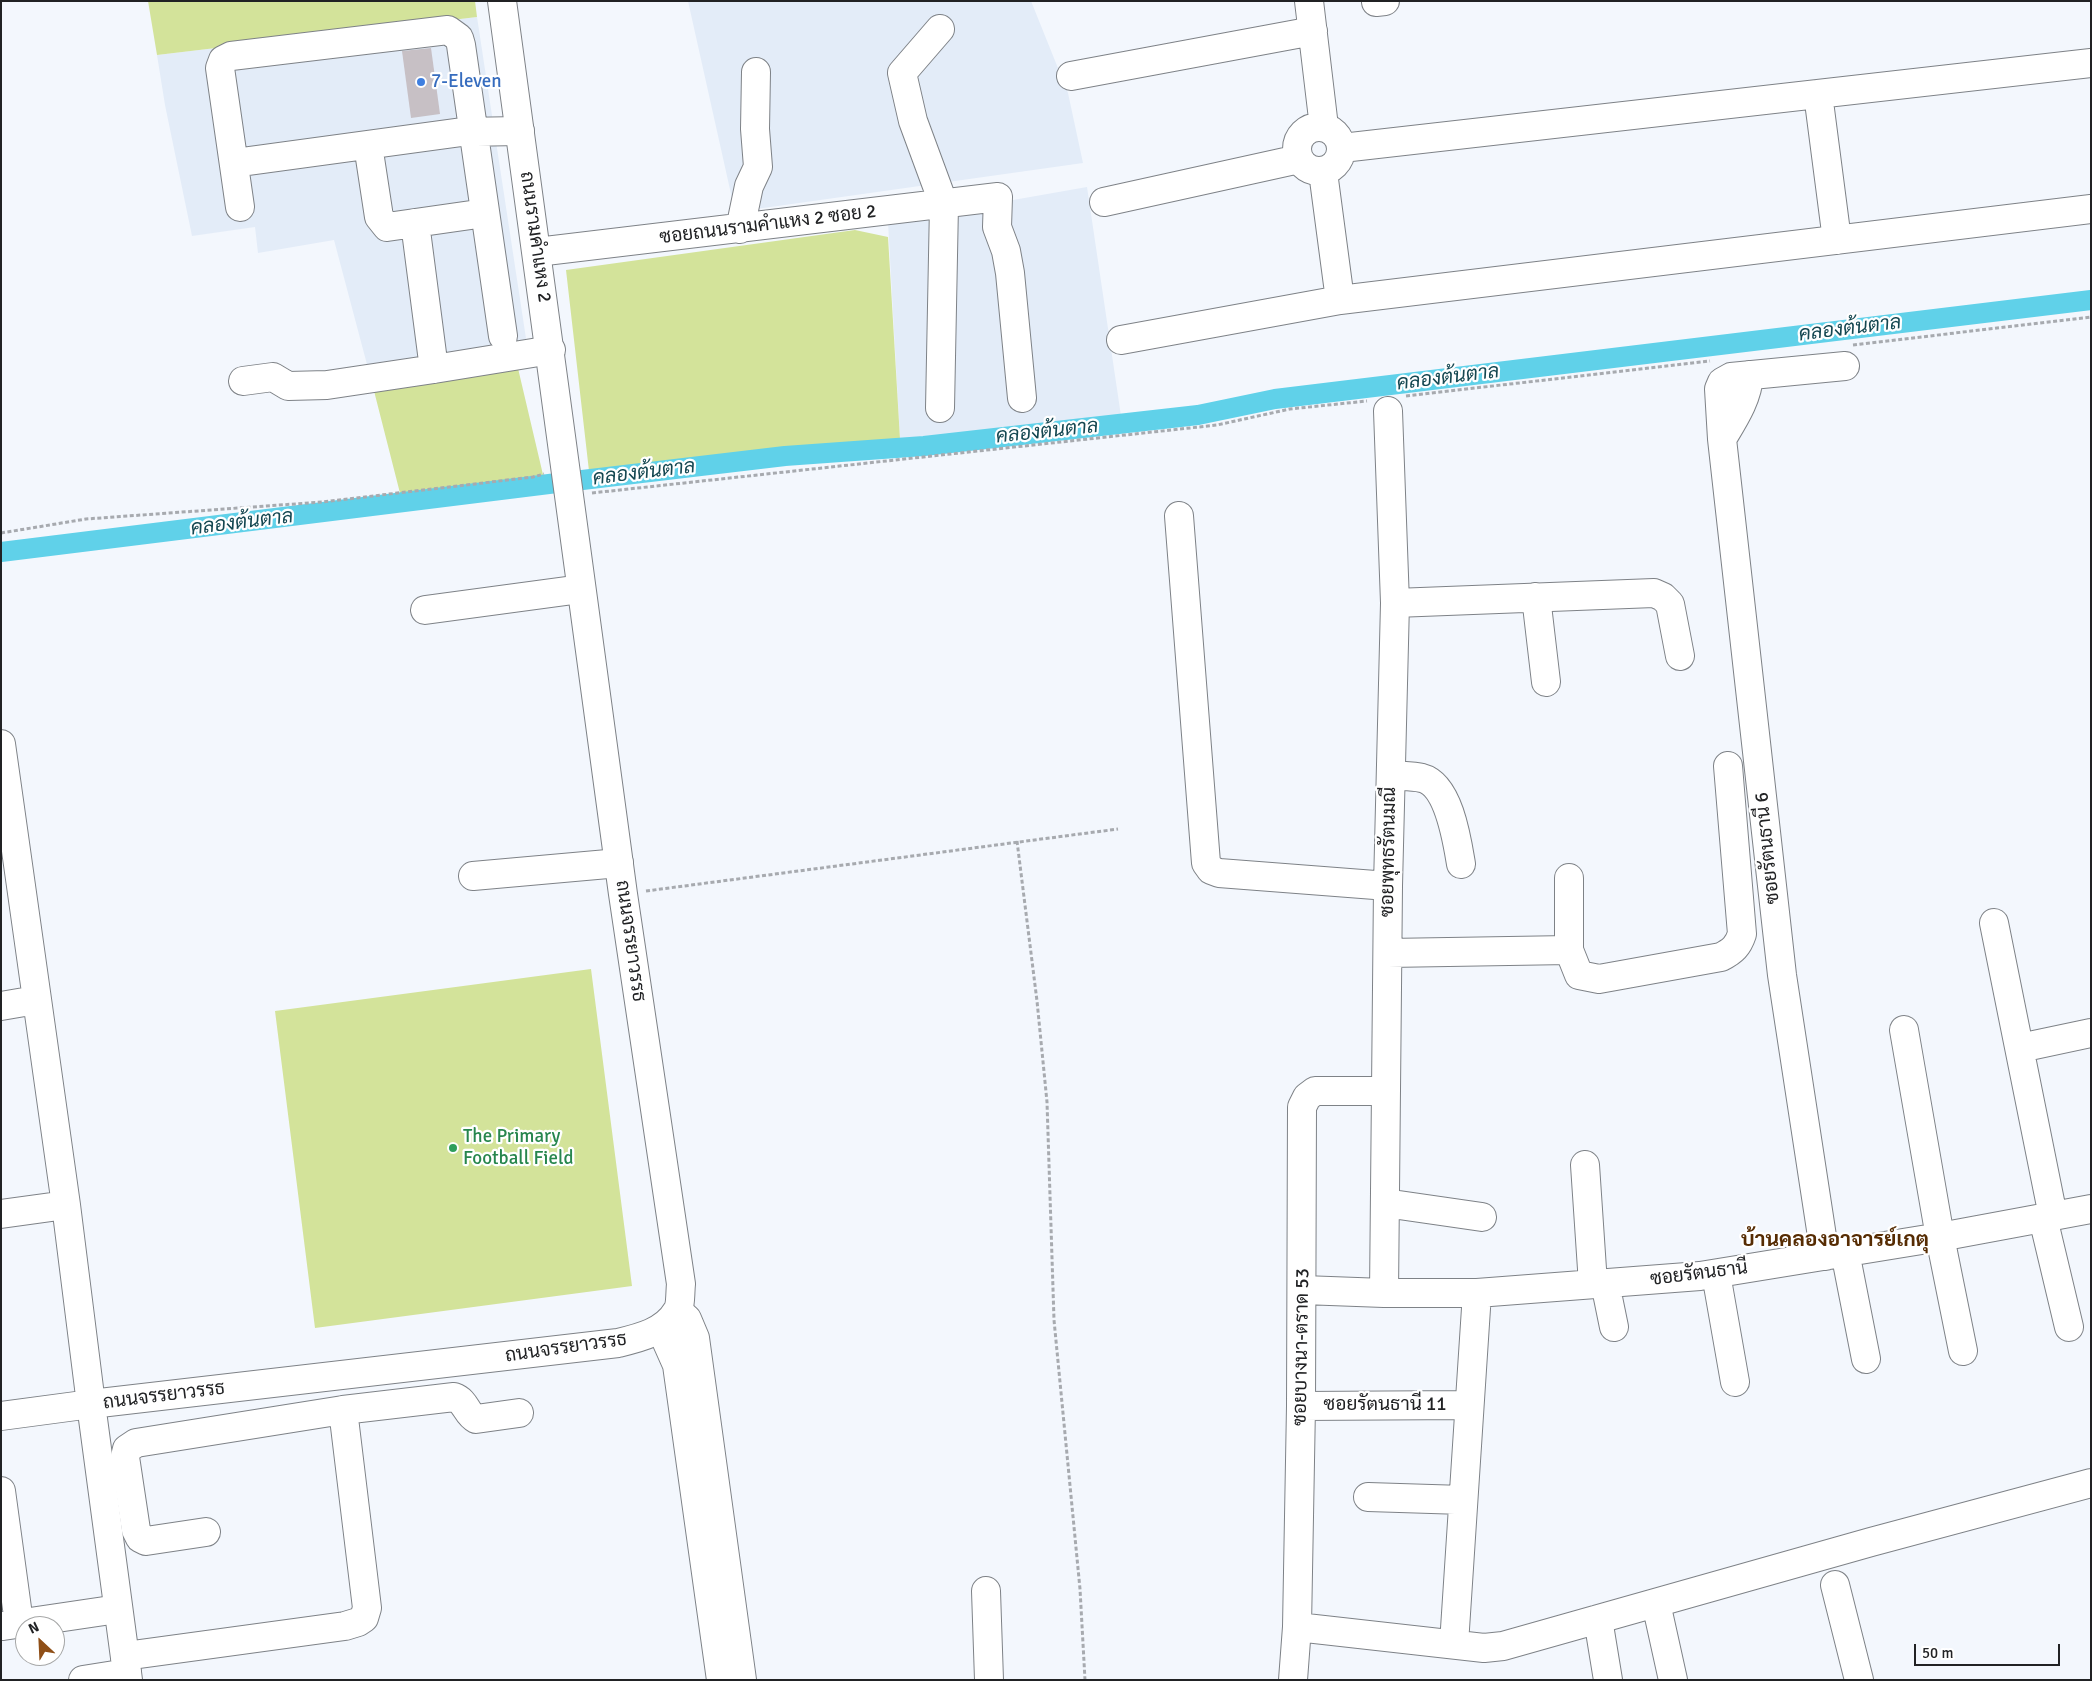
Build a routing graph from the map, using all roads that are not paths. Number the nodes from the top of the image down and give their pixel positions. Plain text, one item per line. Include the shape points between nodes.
1 (502, 1) edge
2 (1309, 1) edge
3 (940, 29) dead end
4 (1313, 30) junction
5 (2091, 63) edge
6 (756, 72) dead end
7 (1070, 76) dead end
8 (1818, 94) junction
9 (1324, 127) junction
10 (520, 131) junction
11 (473, 132) junction
12 (368, 145) junction
13 (1342, 148) junction
14 (1299, 159) junction
15 (234, 163) junction
16 (1323, 172) junction
17 (1104, 202) dead end
18 (944, 205) junction
19 (240, 207) dead end
20 (2091, 209) edge
21 (485, 214) junction
22 (415, 223) junction
23 (740, 228) junction
24 (1837, 240) junction
25 (537, 252) junction
26 (1340, 300) junction
27 (503, 336) dead end
28 (1121, 340) dead end
29 (551, 350) junction
30 (1846, 356) road end
31 (434, 370) junction
32 (243, 381) dead end
33 (1022, 398) dead end
34 (1384, 403) road end
35 (940, 408) dead end
36 (568, 482) joint
37 (1179, 516) dead end
38 (581, 589) junction
39 (1536, 597) junction
40 (1396, 603) junction
41 (424, 610) dead end
42 (1680, 656) dead end
43 (1546, 682) dead end
44 (1, 744) edge
45 (1728, 766) dead end
46 (1391, 775) junction
47 (5, 808) edge
48 (619, 863) junction
49 (1461, 864) dead end
50 (473, 876) dead end
51 (1568, 878) dead end
52 (1388, 886) junction
53 (1994, 923) dead end
54 (1569, 950) junction
55 (1388, 953) junction
56 (36, 1000) junction
57 (1, 1006) edge
58 (1904, 1030) dead end
59 (2091, 1033) edge
60 (2020, 1048) junction
61 (1386, 1091) junction
62 (1585, 1164) dead end
63 (1385, 1203) junction
64 (66, 1205) junction
65 (2091, 1210) edge
66 (1, 1214) edge
67 (1482, 1216) dead end
68 (2048, 1217) junction
69 (1940, 1237) junction
70 (1835, 1254) junction
71 (1716, 1274) junction
72 (1599, 1284) junction
73 (1303, 1290) junction
74 (1384, 1293) junction
75 (1477, 1293) junction
76 (669, 1320) junction
77 (1614, 1327) dead end
78 (2069, 1327) dead end
79 (1962, 1351) dead end
80 (1866, 1359) dead end
81 (1735, 1382) dead end
82 (91, 1404) junction
83 (1469, 1405) junction
84 (1301, 1406) junction
85 (343, 1410) junction
86 (519, 1413) dead end
87 (1, 1416) edge
88 (2091, 1483) edge
89 (1, 1491) edge
90 (1368, 1498) dead end
91 (1463, 1500) junction
92 (206, 1532) dead end
93 (1835, 1585) dead end
94 (986, 1592) dead end
95 (1656, 1603) junction
96 (118, 1610) junction
97 (1598, 1619) junction
98 (10, 1625) edge
99 (1298, 1626) junction
100 (727, 1644) junction
101 (1454, 1644) junction
102 (127, 1670) edge
103 (83, 1680) edge
104 (721, 1680) edge
105 (742, 1680) edge
106 (990, 1680) edge
107 (1293, 1680) edge
108 (1608, 1680) edge
109 (1673, 1680) edge
110 (1859, 1680) edge

1 - 10 street, ถนนรามคำแหง 2
2 - 4 street
3 - 18 street via 902,73 913,121
4 - 7 street
4 - 9 street
5 - 8 street
6 - 23 street via 758,167 749,186
8 - 13 street
8 - 24 street
9 - 13 street via 1336,134
9 - 14 street via 1310,129 1300,138 1297,145
10 - 11 street
10 - 25 street, ถนนรามคำแหง 2
11 - 12 street
11 - 15 street via 461,45 459,38 448,30 232,56 223,60 220,68
11 - 21 street
12 - 15 street
12 - 22 street via 379,216 387,227
13 - 16 street via 1339,161
14 - 16 street via 1309,169
14 - 17 street
15 - 19 street
16 - 26 street
18 - 23 street, ซอยถนนรามคำแหง 2 ซอย 2
18 - 33 street, ซอยถนนรามคำแหง 2 ซอย 2 via 998,197 997,228 1010,273
18 - 35 street
20 - 24 street
21 - 22 street
21 - 27 street
22 - 31 street
23 - 25 street, ซอยถนนรามคำแหง 2 ซอย 2
24 - 26 street
25 - 29 street, ถนนรามคำแหง 2
26 - 28 street
29 - 31 street
29 - 36 street, ถนนรามคำแหง 2
30 - 70 street, ซอยรัตนธานี 6 via 1749,375 1737,414 1722,439 1782,975
31 - 32 street via 326,385 288,386 273,377
34 - 40 street, ซอยพุทธรัตนมณี
36 - 38 street, ถนนจรรยาวรรธ
37 - 52 street via 1206,863 1211,870 1219,872
38 - 41 street
38 - 48 street, ถนนจรรยาวรรธ
39 - 40 street
39 - 42 street via 1654,593 1663,596 1670,604
39 - 43 street
40 - 46 street, ซอยพุทธรัตนมณี
44 - 47 street
45 - 54 street via 1742,919 1739,944 1721,957 1599,979 1579,975
46 - 49 street via 1423,778 1434,784 1454,826
46 - 52 street, ซอยพุทธรัตนมณี
47 - 56 street
48 - 50 street
48 - 76 street, ถนนจรรยาวรรธ via 681,1284
51 - 54 street
52 - 55 street, ซอยพุทธรัตนมณี
53 - 60 street
54 - 55 street
55 - 61 street, ซอยพุทธรัตนมณี
56 - 57 street
56 - 64 street
58 - 69 street
59 - 60 street
60 - 68 street
61 - 63 street, ซอยพุทธรัตนมณี
61 - 73 street, ซอยบางนา-ตราด 53 via 1315,1091 1302,1107
62 - 72 street
63 - 67 street
63 - 74 street, ซอยพุทธรัตนมณี
64 - 66 street
64 - 82 street
65 - 68 street, ซอยรัตนธานี
68 - 69 street, ซอยรัตนธานี
68 - 78 street
69 - 70 street, ซอยรัตนธานี
69 - 79 street
70 - 71 street, ซอยรัตนธานี
70 - 80 street, ซอยรัตนธานี 6
71 - 72 street, ซอยรัตนธานี
71 - 81 street
72 - 75 street, ซอยรัตนธานี
72 - 77 street
73 - 74 street, ซอยรัตนธานี
73 - 84 street, ซอยบางนา-ตราด 53
74 - 75 street, ซอยรัตนธานี
75 - 83 street
76 - 82 street, ถนนจรรยาวรรธ via 643,1337 618,1344
76 - 100 street via 687,1319 695,1338
82 - 87 street
82 - 96 street, ถนนจรรยาวรรธ
83 - 84 street, ซอยรัตนธานี 11
83 - 91 street
84 - 99 street, ซอยบางนา-ตราด 53
85 - 86 street via 454,1397 460,1399 476,1419
85 - 92 street via 136,1444 127,1449 125,1458 140,1538 146,1541
85 - 102 street via 367,1608 364,1618 345,1626
88 - 95 street
89 - 98 street
90 - 91 street
91 - 101 street
93 - 110 street
94 - 106 street
95 - 97 street
95 - 109 street
96 - 98 street
96 - 102 street, ถนนจรรยาวรรธ
97 - 101 street via 1503,1646 1484,1648
97 - 108 street
99 - 101 street
99 - 107 street, ซอยบางนา-ตราด 53
100 - 104 street
100 - 105 street
102 - 103 street

